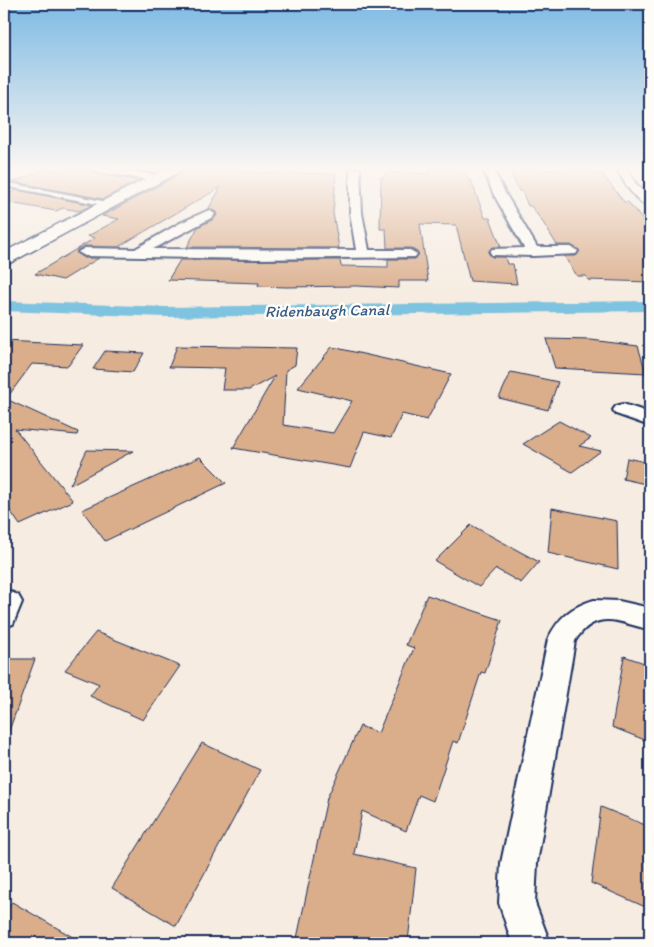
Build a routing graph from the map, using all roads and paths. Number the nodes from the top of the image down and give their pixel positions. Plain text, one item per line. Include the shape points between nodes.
1 (90, 213) edge
2 (356, 213) edge
3 (511, 213) edge
4 (209, 214) dead end
5 (571, 251) dead end
6 (85, 252) dead end
7 (497, 252) dead end
8 (533, 252) junction
9 (139, 253) junction
10 (363, 254) junction
11 (410, 254) dead end
12 (5, 258) edge
13 (624, 410) dead end
14 (650, 420) edge
15 (4, 599) edge
16 (4, 616) edge
17 (650, 620) edge
18 (531, 943) edge

1 - 12 main road
2 - 10 street
3 - 8 street
4 - 9 street
5 - 8 street
6 - 9 street
7 - 8 street
9 - 10 street
10 - 11 street
13 - 14 street
15 - 16 street via 9,602
17 - 18 street via 608,610 587,613 572,624 562,639 519,863 517,903

